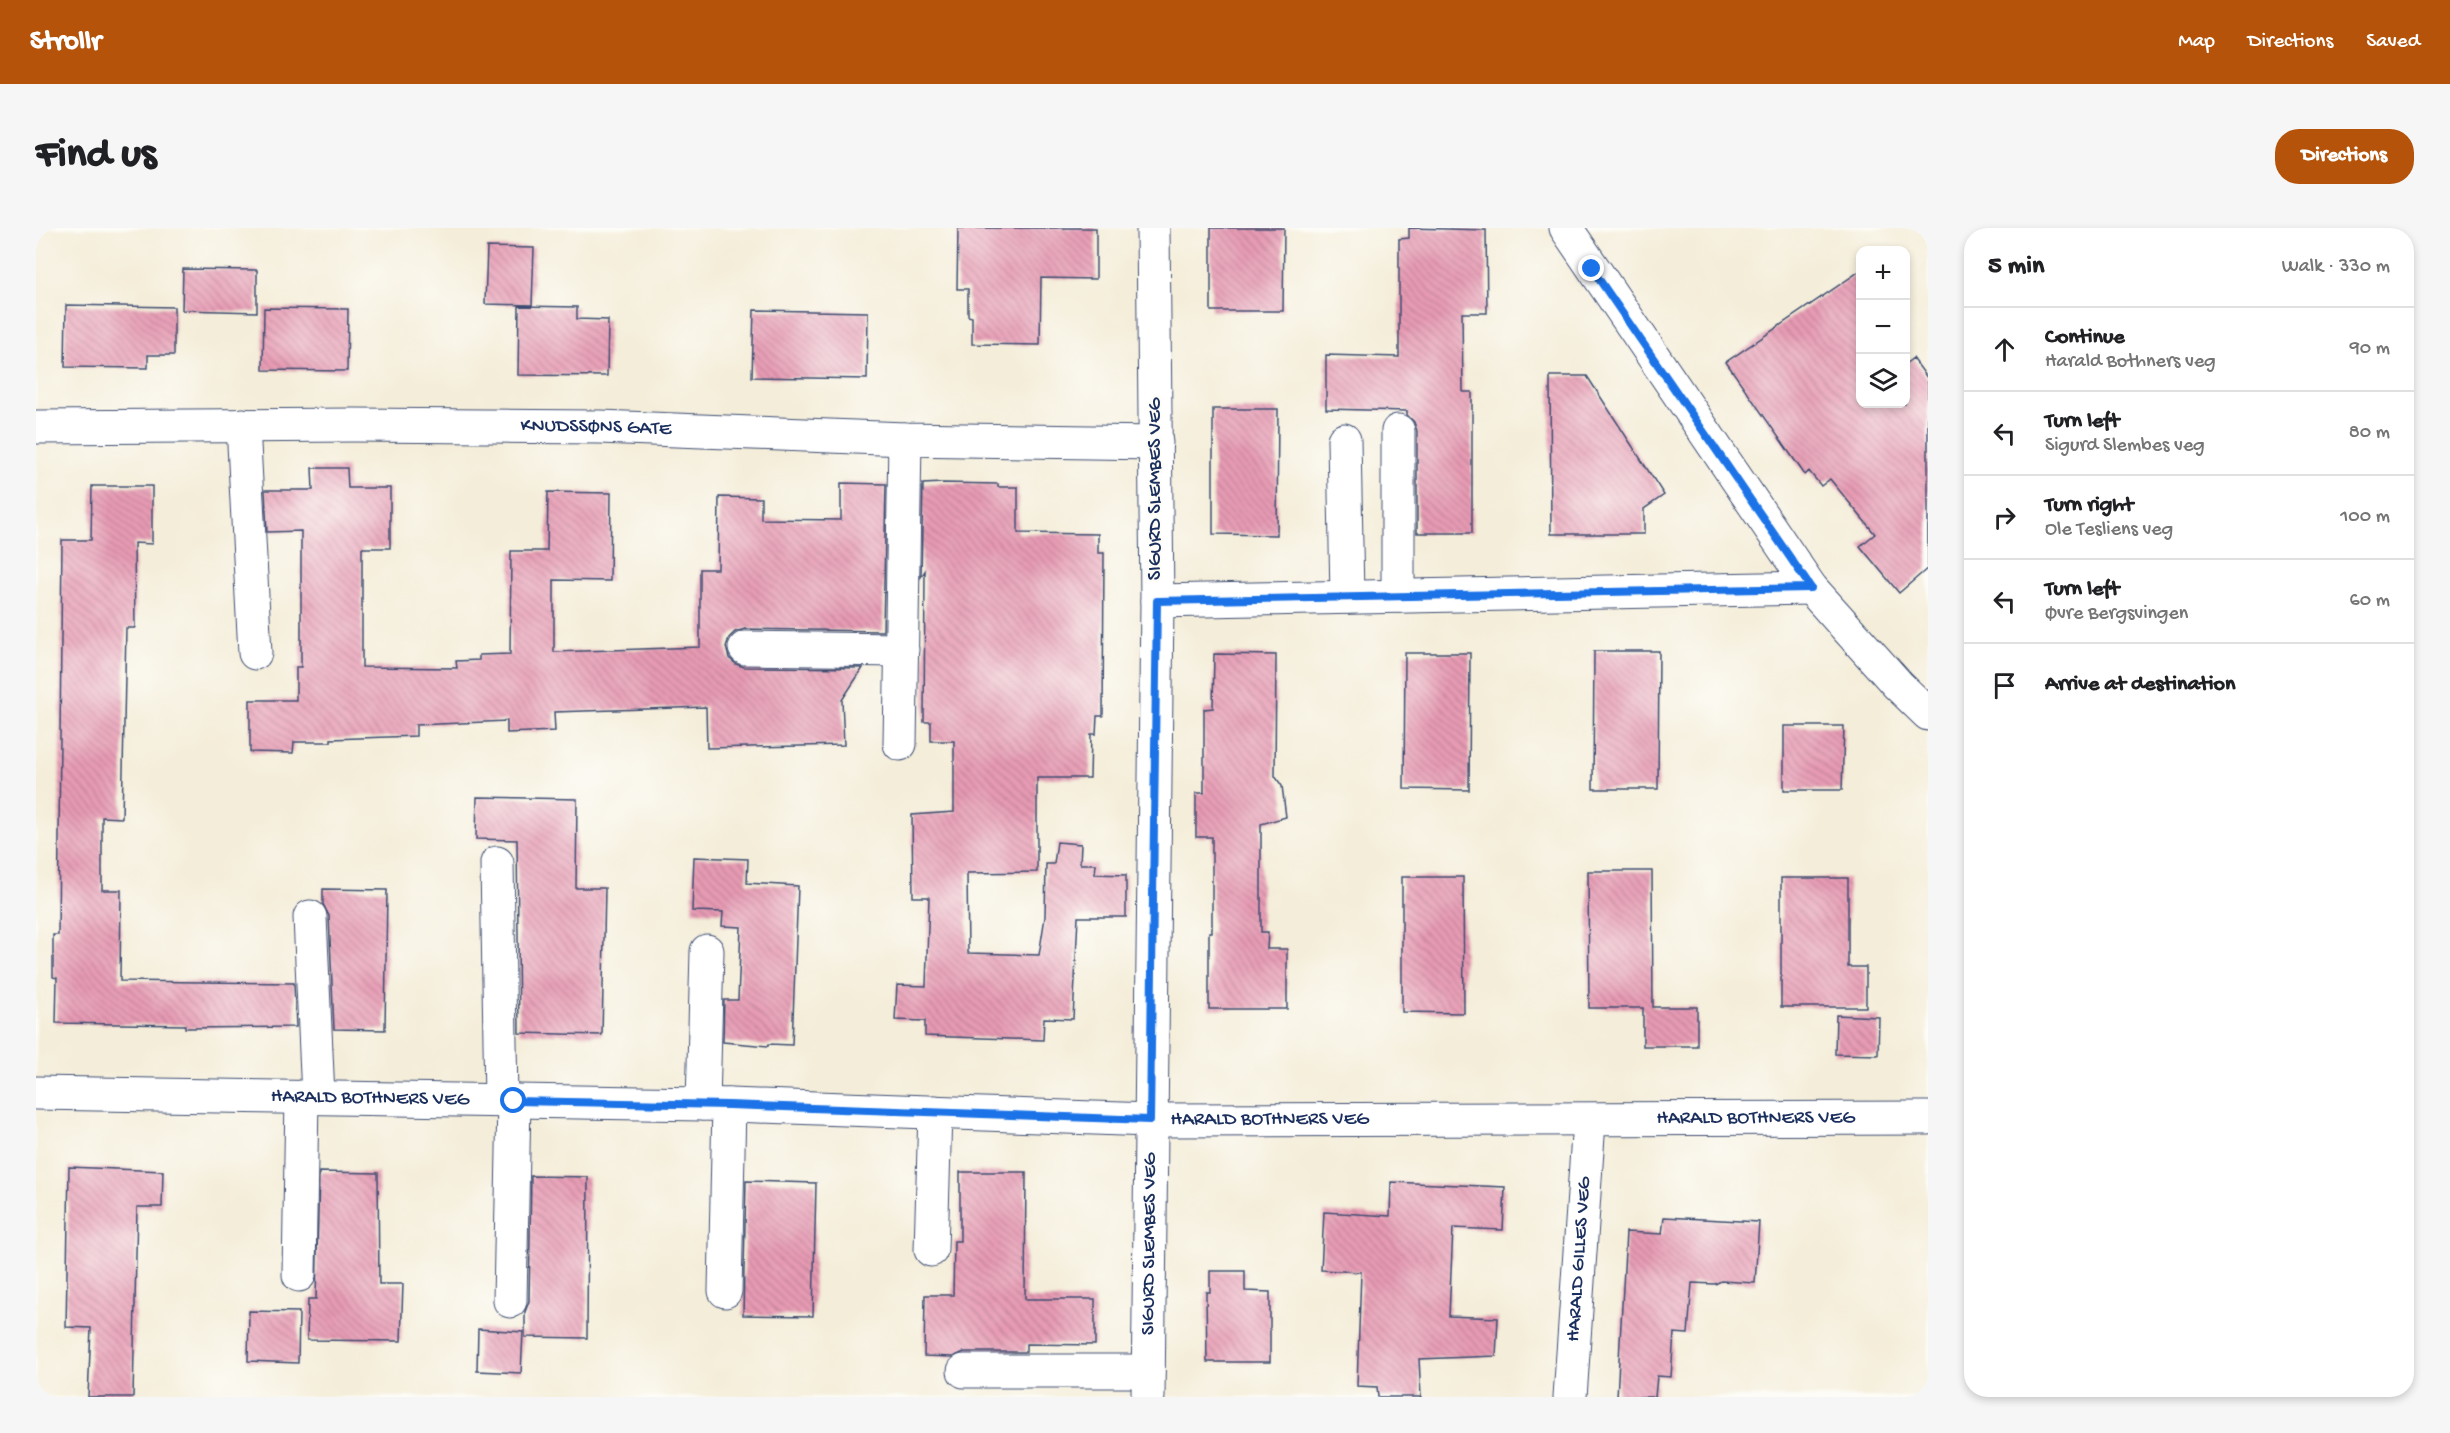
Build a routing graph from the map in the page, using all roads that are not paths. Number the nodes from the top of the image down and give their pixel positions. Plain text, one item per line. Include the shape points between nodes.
1 (1153, 228) edge
2 (1566, 228) edge
3 (243, 425) junction
4 (36, 427) edge
5 (1398, 431) dead end
6 (905, 439) junction
7 (1344, 440) dead end
8 (1156, 443) junction
9 (1811, 588) junction
10 (1398, 596) junction
11 (1347, 597) junction
12 (1157, 601) junction
13 (745, 648) dead end
14 (902, 650) junction
15 (255, 653) dead end
16 (1928, 714) edge
17 (900, 744) dead end
18 (497, 863) dead end
19 (310, 917) dead end
20 (707, 951) dead end
21 (36, 1093) edge
22 (310, 1097) junction
23 (507, 1101) junction
24 (716, 1105) junction
25 (935, 1112) junction
26 (1928, 1118) edge
27 (1150, 1120) junction
28 (1588, 1121) junction
29 (932, 1250) dead end
30 (299, 1275) dead end
31 (725, 1291) dead end
32 (510, 1301) dead end
33 (964, 1371) dead end
34 (1148, 1384) edge
35 (1570, 1397) edge

1 - 8 street, SIGURD SLEMBES VEG
2 - 9 street
3 - 4 street, KNUDSSØNS GATE
3 - 6 street, KNUDSSØNS GATE via 600,427
3 - 15 street
5 - 10 street
6 - 8 street, KNUDSSØNS GATE
6 - 14 street
7 - 11 street
8 - 12 street, SIGURD SLEMBES VEG
9 - 10 street
9 - 16 street
10 - 11 street
11 - 12 street
12 - 27 street, SIGURD SLEMBES VEG
13 - 14 street
14 - 17 street
18 - 23 street
19 - 22 street
20 - 24 street
21 - 22 street, HARALD BOTHNERS VEG
22 - 23 street, HARALD BOTHNERS VEG
22 - 30 street
23 - 24 street, HARALD BOTHNERS VEG
23 - 32 street
24 - 25 street, HARALD BOTHNERS VEG
24 - 31 street
25 - 27 street, HARALD BOTHNERS VEG
25 - 29 street
26 - 28 street, HARALD BOTHNERS VEG
27 - 28 street, HARALD BOTHNERS VEG
27 - 34 street, SIGURD SLEMBES VEG
28 - 35 street, HARALD GILLES VEG
33 - 34 street

